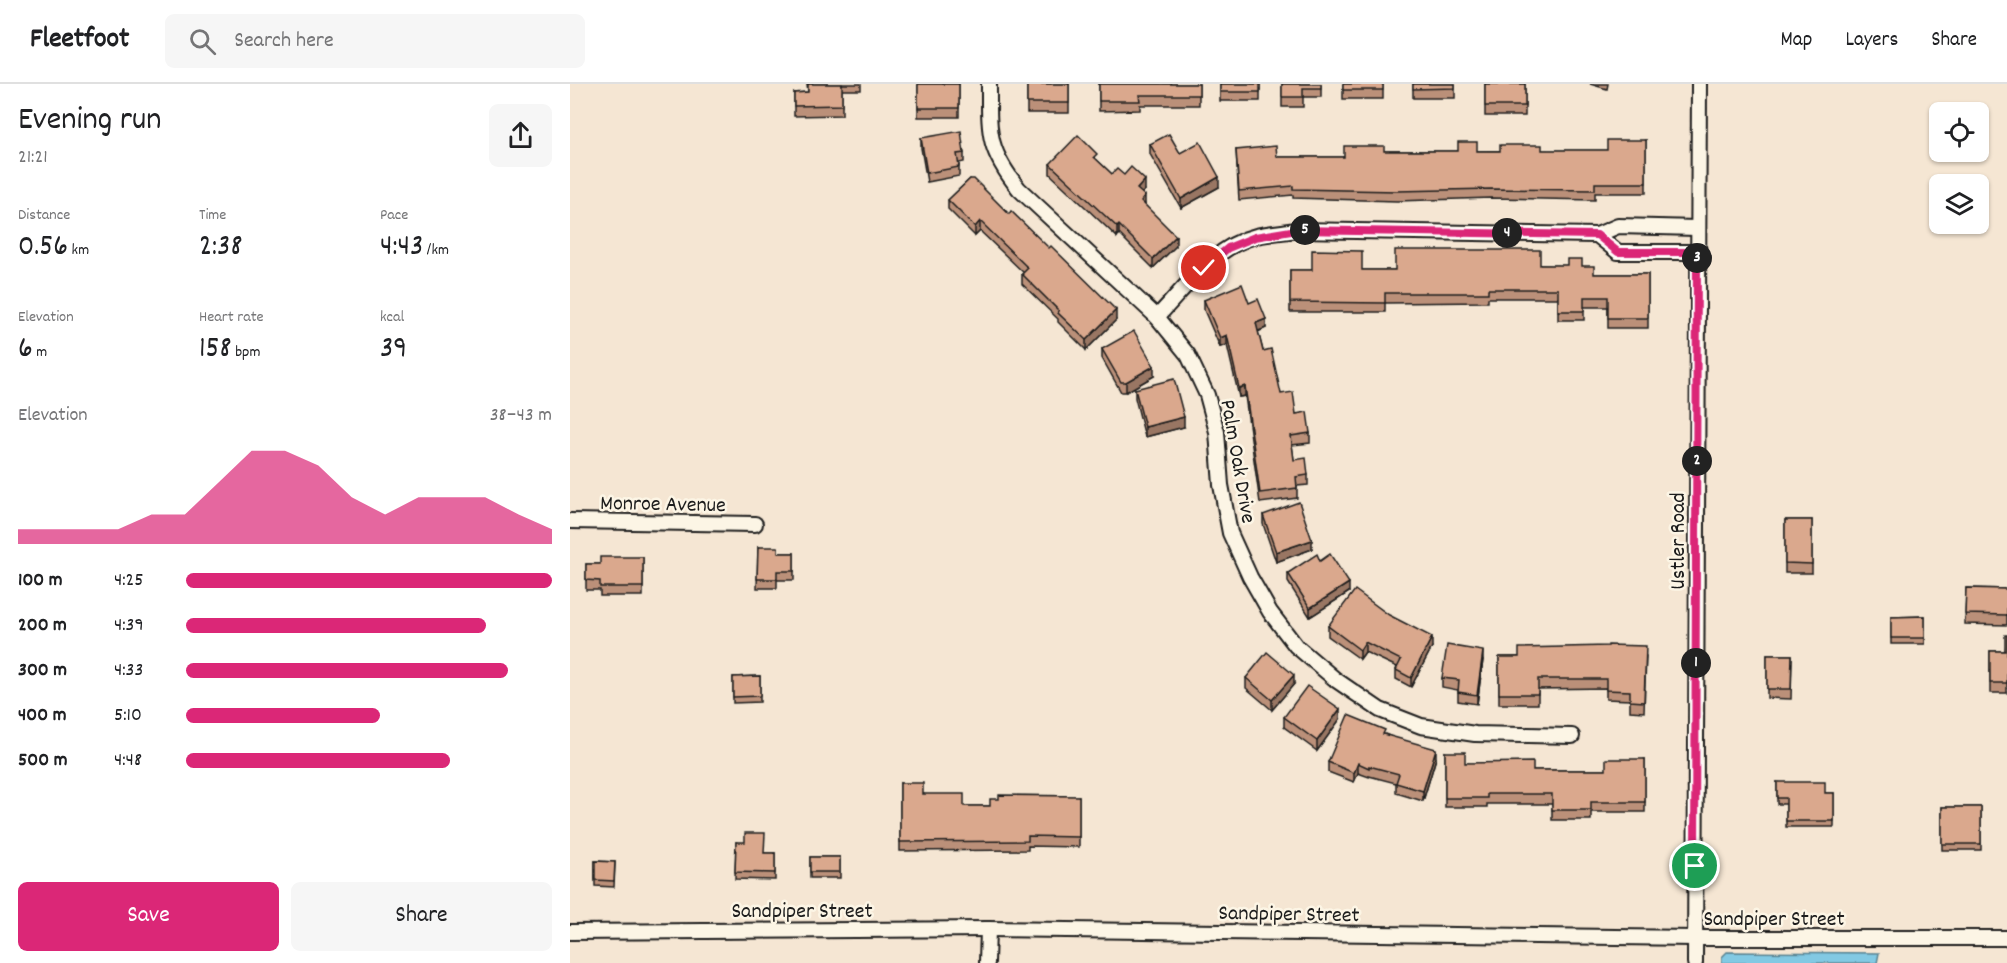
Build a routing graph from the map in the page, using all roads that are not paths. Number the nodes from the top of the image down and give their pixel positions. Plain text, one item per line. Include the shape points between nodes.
1 (989, 84) edge
2 (1699, 84) edge
3 (1646, 227) junction
4 (1697, 228) junction
5 (1597, 235) junction
6 (1645, 252) junction
7 (1697, 252) junction
8 (1157, 317) junction
9 (570, 521) edge
10 (755, 524) dead end
11 (1572, 736) dead end
12 (988, 929) junction
13 (570, 932) edge
14 (1695, 938) junction
15 (2007, 938) edge
16 (987, 963) edge
17 (1695, 963) edge

1 - 8 street, Palm Oak Drive via 989,129 1004,170 1019,189
2 - 4 street, Ustler Road
3 - 4 street
3 - 5 street via 1618,226
3 - 6 street
4 - 7 street, Ustler Road
5 - 6 street via 1618,252
5 - 8 street via 1297,230 1255,237 1228,248
6 - 7 street
7 - 14 street, Ustler Road
8 - 11 street, Palm Oak Drive via 1188,354 1207,395 1217,432 1230,532 1265,603 1296,646 1380,710 1421,726 1475,734
9 - 10 street, Monroe Avenue
12 - 13 street, Sandpiper Street
12 - 14 street, Sandpiper Street
12 - 16 street
14 - 15 street, Sandpiper Street
14 - 17 street, Ustler Road

